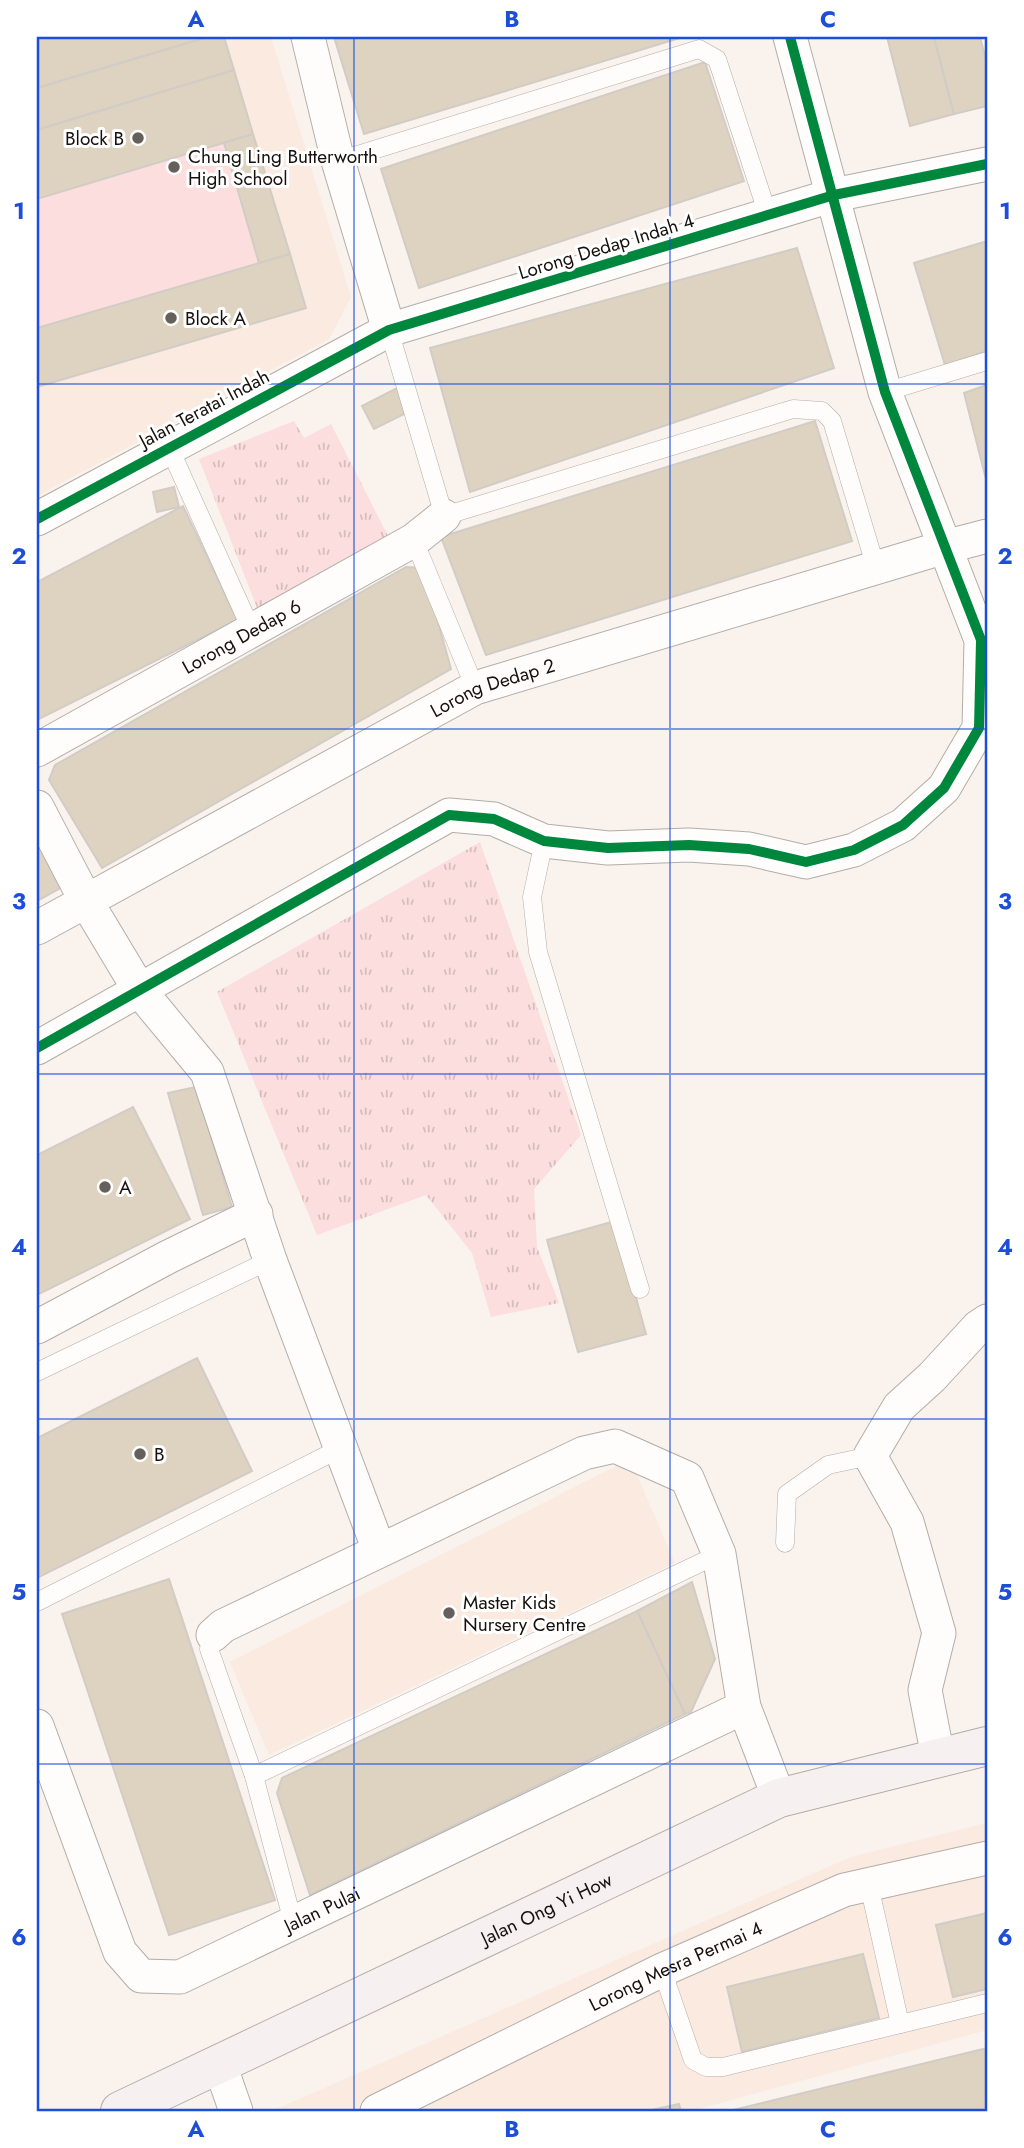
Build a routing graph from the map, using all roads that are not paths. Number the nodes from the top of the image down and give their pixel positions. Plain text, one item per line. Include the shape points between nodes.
1 (308, 37) edge
2 (790, 37) edge
3 (338, 161) junction
4 (987, 164) edge
5 (834, 195) junction
6 (768, 215) junction
7 (388, 330) junction
8 (987, 361) edge
9 (885, 392) junction
10 (169, 447) junction
11 (444, 516) junction
12 (37, 519) edge
13 (987, 536) edge
14 (414, 540) junction
15 (945, 547) junction
16 (876, 568) junction
17 (251, 629) junction
18 (475, 688) junction
19 (37, 750) edge
20 (37, 807) edge
21 (544, 841) junction
22 (86, 901) junction
23 (37, 928) edge
24 (140, 991) junction
25 (37, 1048) edge
26 (256, 1214) junction
27 (270, 1260) junction
28 (640, 1289) dead end
29 (987, 1321) edge
30 (37, 1327) edge
31 (37, 1372) edge
32 (341, 1448) junction
33 (870, 1456) junction
34 (785, 1544) dead end
35 (379, 1550) junction
36 (719, 1554) junction
37 (37, 1602) edge
38 (213, 1635) joint
39 (744, 1707) junction
40 (37, 1726) edge
41 (987, 1746) edge
42 (938, 1757) junction
43 (254, 1776) junction
44 (779, 1798) junction
45 (987, 1858) edge
46 (869, 1885) junction
47 (293, 1922) junction
48 (662, 1970) junction
49 (987, 2003) edge
50 (900, 2024) junction
51 (220, 2065) junction
52 (120, 2111) edge
53 (236, 2111) edge
54 (377, 2111) edge

1 - 3 street
2 - 5 street
3 - 6 lane via 699,49 717,59
3 - 7 street
4 - 5 street, Lorong Dedap Indah 4
5 - 6 street, Lorong Dedap Indah 4
5 - 9 street
6 - 7 street, Lorong Dedap Indah 4
7 - 10 street, Jalan Teratai Indah
7 - 11 lane
8 - 9 lane
9 - 15 street
10 - 12 street, Jalan Teratai Indah
10 - 17 lane
11 - 14 street, Lorong Dedap 6
11 - 16 lane via 793,408 822,411 832,421
13 - 15 street, Lorong Dedap 2
14 - 17 street, Lorong Dedap 6
14 - 18 lane
15 - 16 street, Lorong Dedap 2
15 - 21 street via 981,640 979,728 944,788 903,825 854,850 806,862 749,849 689,845 608,848
16 - 18 street, Lorong Dedap 2
17 - 19 street, Lorong Dedap 6
18 - 22 street, Lorong Dedap 2
20 - 22 street
21 - 24 street via 494,819 449,815
21 - 28 lane via 532,897 538,952
22 - 23 street, Lorong Dedap 2
22 - 24 street
24 - 25 street
24 - 26 street via 207,1072
26 - 27 street
26 - 30 street
27 - 31 lane
27 - 32 street
29 - 33 street via 900,1408
32 - 35 street
32 - 37 lane
33 - 34 lane via 828,1465 787,1494
33 - 42 street via 907,1522 939,1633 925,1690
35 - 36 street via 584,1453 615,1447 687,1478
35 - 38 street
36 - 39 street
36 - 43 lane
38 - 43 lane via 209,1649
39 - 44 street
39 - 47 street, Jalan Pulai
40 - 47 street, Jalan Pulai via 120,1952 141,1976 180,1977
41 - 42 main road, Jalan Ong Yi How
42 - 44 main road, Jalan Ong Yi How
43 - 47 lane
44 - 51 main road, Jalan Ong Yi How
45 - 46 street, Lorong Mesra Permai 4
46 - 48 street, Lorong Mesra Permai 4 via 844,1890
46 - 50 lane
48 - 50 lane via 693,2060 706,2067 723,2067
48 - 54 street, Lorong Mesra Permai 4
49 - 50 lane
51 - 52 main road, Jalan Ong Yi How
51 - 53 street

